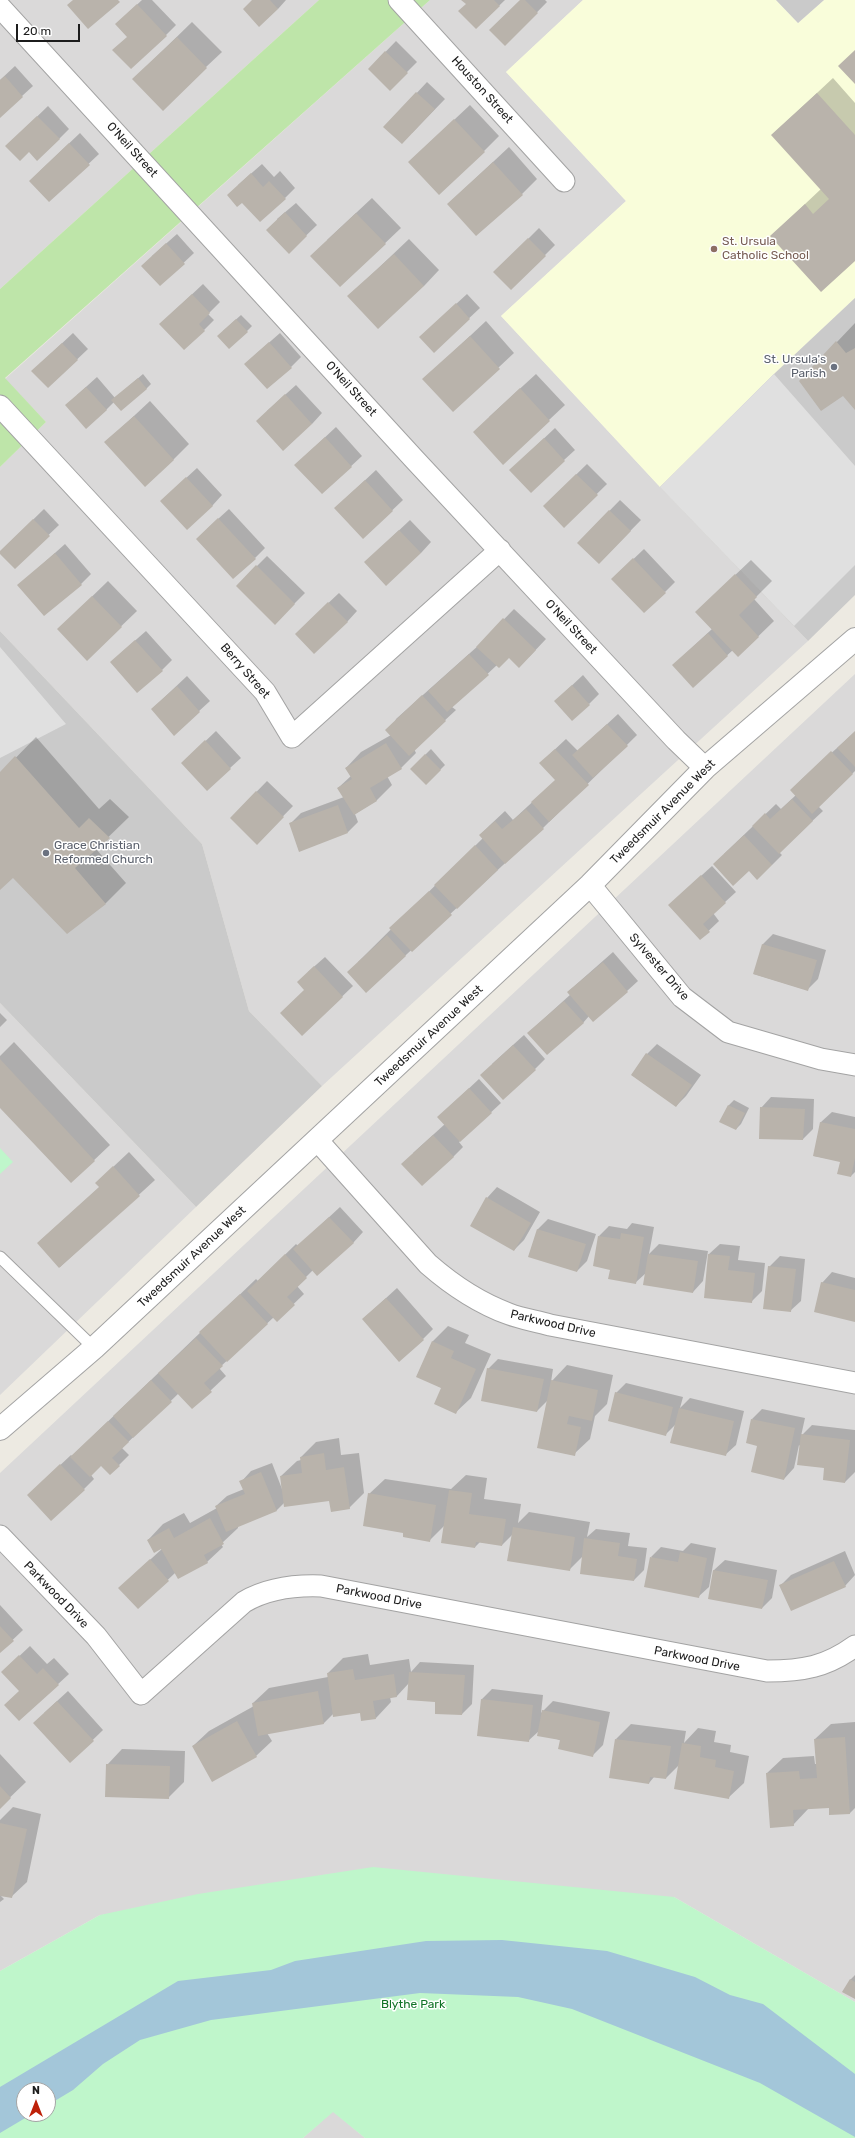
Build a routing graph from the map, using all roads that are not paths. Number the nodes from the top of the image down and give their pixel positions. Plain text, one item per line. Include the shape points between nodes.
1 (399, 0) edge
2 (0, 7) edge
3 (564, 181) dead end
4 (0, 406) edge
5 (500, 550) junction
6 (855, 639) edge
7 (705, 768) junction
8 (590, 886) junction
9 (855, 1065) edge
10 (317, 1140) junction
11 (0, 1257) edge
12 (94, 1348) junction
13 (855, 1383) edge
14 (0, 1429) edge
15 (0, 1536) edge
16 (855, 1646) edge

1 - 3 street, Houston Street
2 - 5 street, O'Neil Street
4 - 5 street, Berry Street via 265,692 292,737
5 - 7 street, O'Neil Street
6 - 7 street, Tweedsmuir Avenue West
7 - 8 street, Tweedsmuir Avenue West
8 - 9 street, Sylvester Drive via 682,997 728,1032 821,1059
8 - 10 street, Tweedsmuir Avenue West
10 - 12 street, Tweedsmuir Avenue West
10 - 13 street, Parkwood Drive via 428,1264 448,1282 473,1298 509,1314 550,1325
11 - 12 lane
12 - 14 street, Tweedsmuir Avenue West
15 - 16 street, Parkwood Drive via 96,1636 140,1694 244,1602 257,1595 291,1587 333,1588 767,1671 809,1669 841,1656

